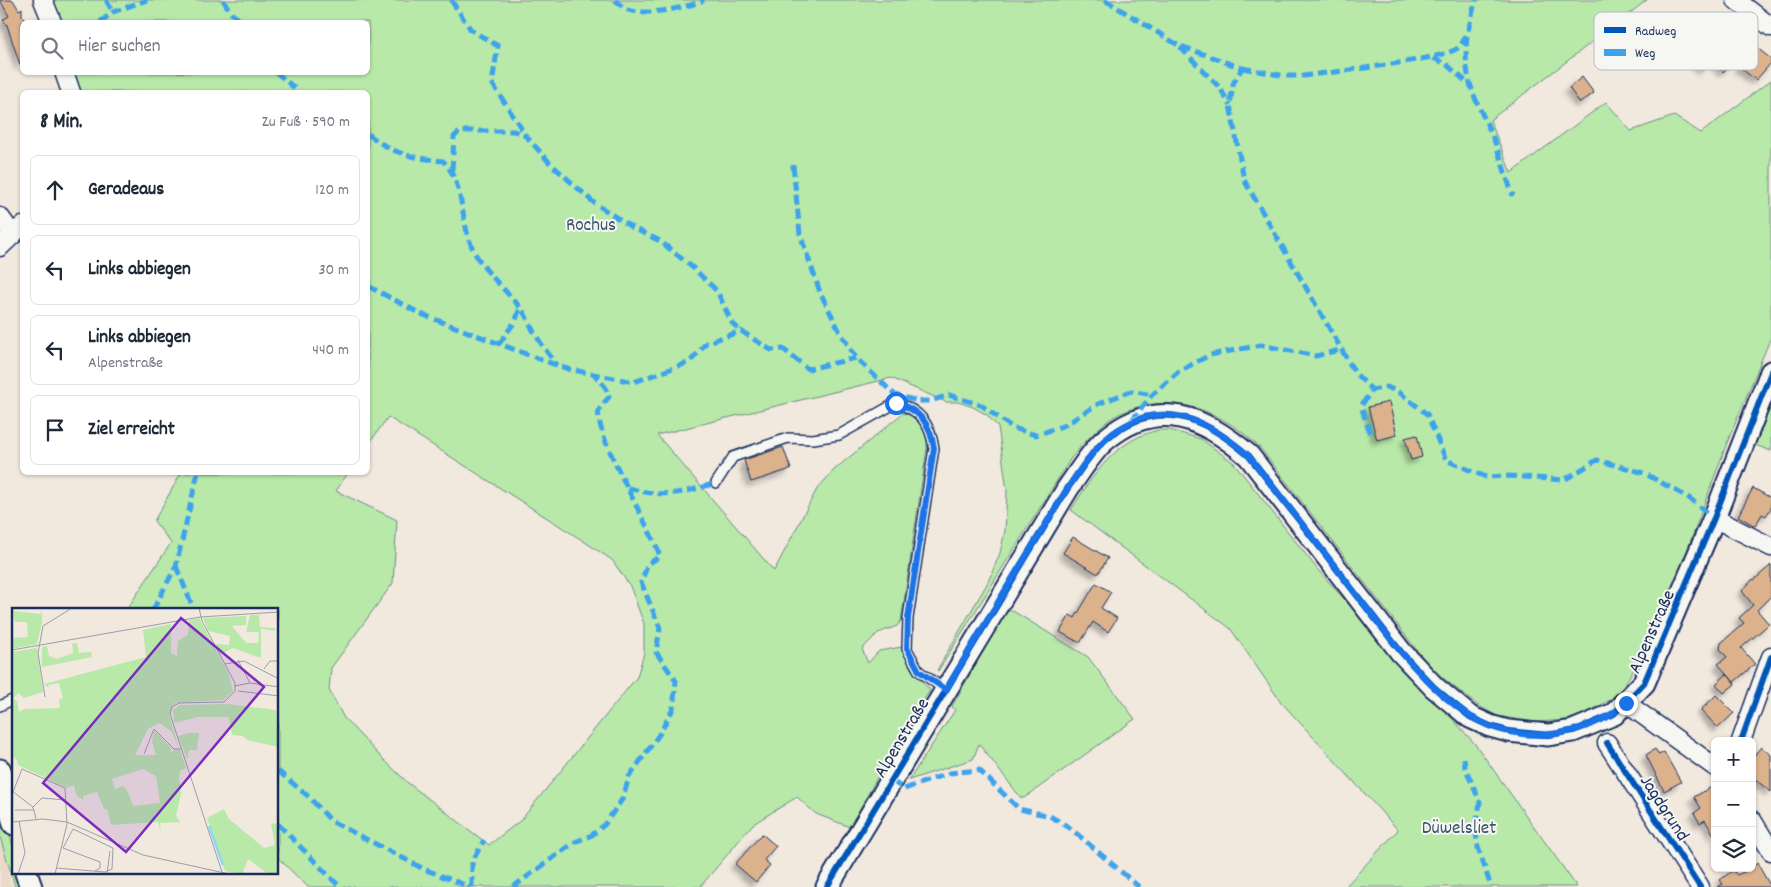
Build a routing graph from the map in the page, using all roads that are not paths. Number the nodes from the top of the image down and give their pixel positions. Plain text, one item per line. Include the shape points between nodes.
1 (34, 0) edge
2 (43, 0) edge
3 (1736, 0) edge
4 (1752, 12) edge
5 (1758, 17) edge
6 (43, 20) edge
7 (51, 20) edge
8 (1771, 27) edge
9 (65, 75) edge
10 (70, 90) edge
11 (0, 217) edge
12 (18, 231) edge
13 (0, 247) edge
14 (1771, 372) edge
15 (716, 483) dead end
16 (1714, 518) junction
17 (1771, 547) edge
18 (1771, 657) edge
19 (946, 690) junction
20 (12, 700) edge
21 (1626, 703) junction
22 (0, 706) edge
23 (1741, 737) edge
24 (1607, 743) dead end
25 (1711, 764) edge
26 (0, 770) edge
27 (12, 816) edge
28 (1756, 827) edge
29 (1771, 851) edge
30 (26, 874) edge
31 (31, 887) edge
32 (827, 887) edge
33 (1700, 887) edge

1 - 6 lane
2 - 7 street
3 - 4 street
5 - 8 street
9 - 10 street
11 - 12 street
12 - 13 street
14 - 16 street, Alpenstraße
15 - 19 lane via 732,457 788,438 839,435 896,403 921,415 932,436 934,448 908,618 907,648 919,671
16 - 17 street
16 - 21 street, Alpenstraße via 1657,657 1644,683
18 - 23 street
19 - 21 street, Alpenstraße via 1068,488 1104,440 1143,417 1181,416 1225,435 1249,456 1401,652 1434,687 1470,716 1508,731 1548,735 1594,724 1614,714
19 - 32 street, Alpenstraße
20 - 22 lane
21 - 25 street
24 - 33 street, Jagdgrund
26 - 27 street
28 - 29 street
30 - 31 street

